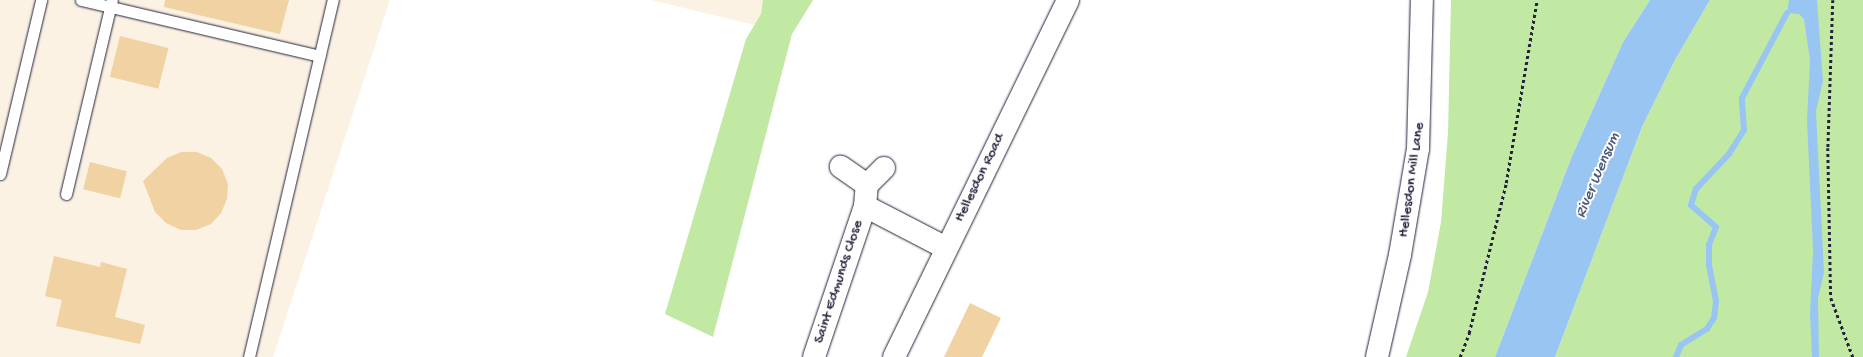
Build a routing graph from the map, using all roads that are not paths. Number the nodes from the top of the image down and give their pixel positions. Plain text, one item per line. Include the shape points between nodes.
1 (41, 0) edge
2 (81, 0) edge
3 (332, 0) edge
4 (1068, 0) edge
5 (1422, 0) edge
6 (111, 4) edge
7 (320, 56) junction
8 (841, 167) dead end
9 (884, 168) dead end
10 (0, 174) edge
11 (867, 185) junction
12 (66, 194) dead end
13 (865, 206) junction
14 (946, 248) junction
15 (249, 357) edge
16 (814, 357) edge
17 (894, 357) edge
18 (1378, 357) edge

1 - 10 lane
2 - 6 lane
3 - 7 lane
4 - 14 street, Hellesdon Road
5 - 18 street, Hellesdon Mill Lane via 1418,149 1400,256
6 - 7 lane
6 - 12 lane
7 - 15 lane
8 - 11 street
9 - 11 street
11 - 13 street, Saint Edmunds Close
13 - 14 street, Saint Edmunds Close
13 - 16 street, Saint Edmunds Close
14 - 17 street, Hellesdon Road

